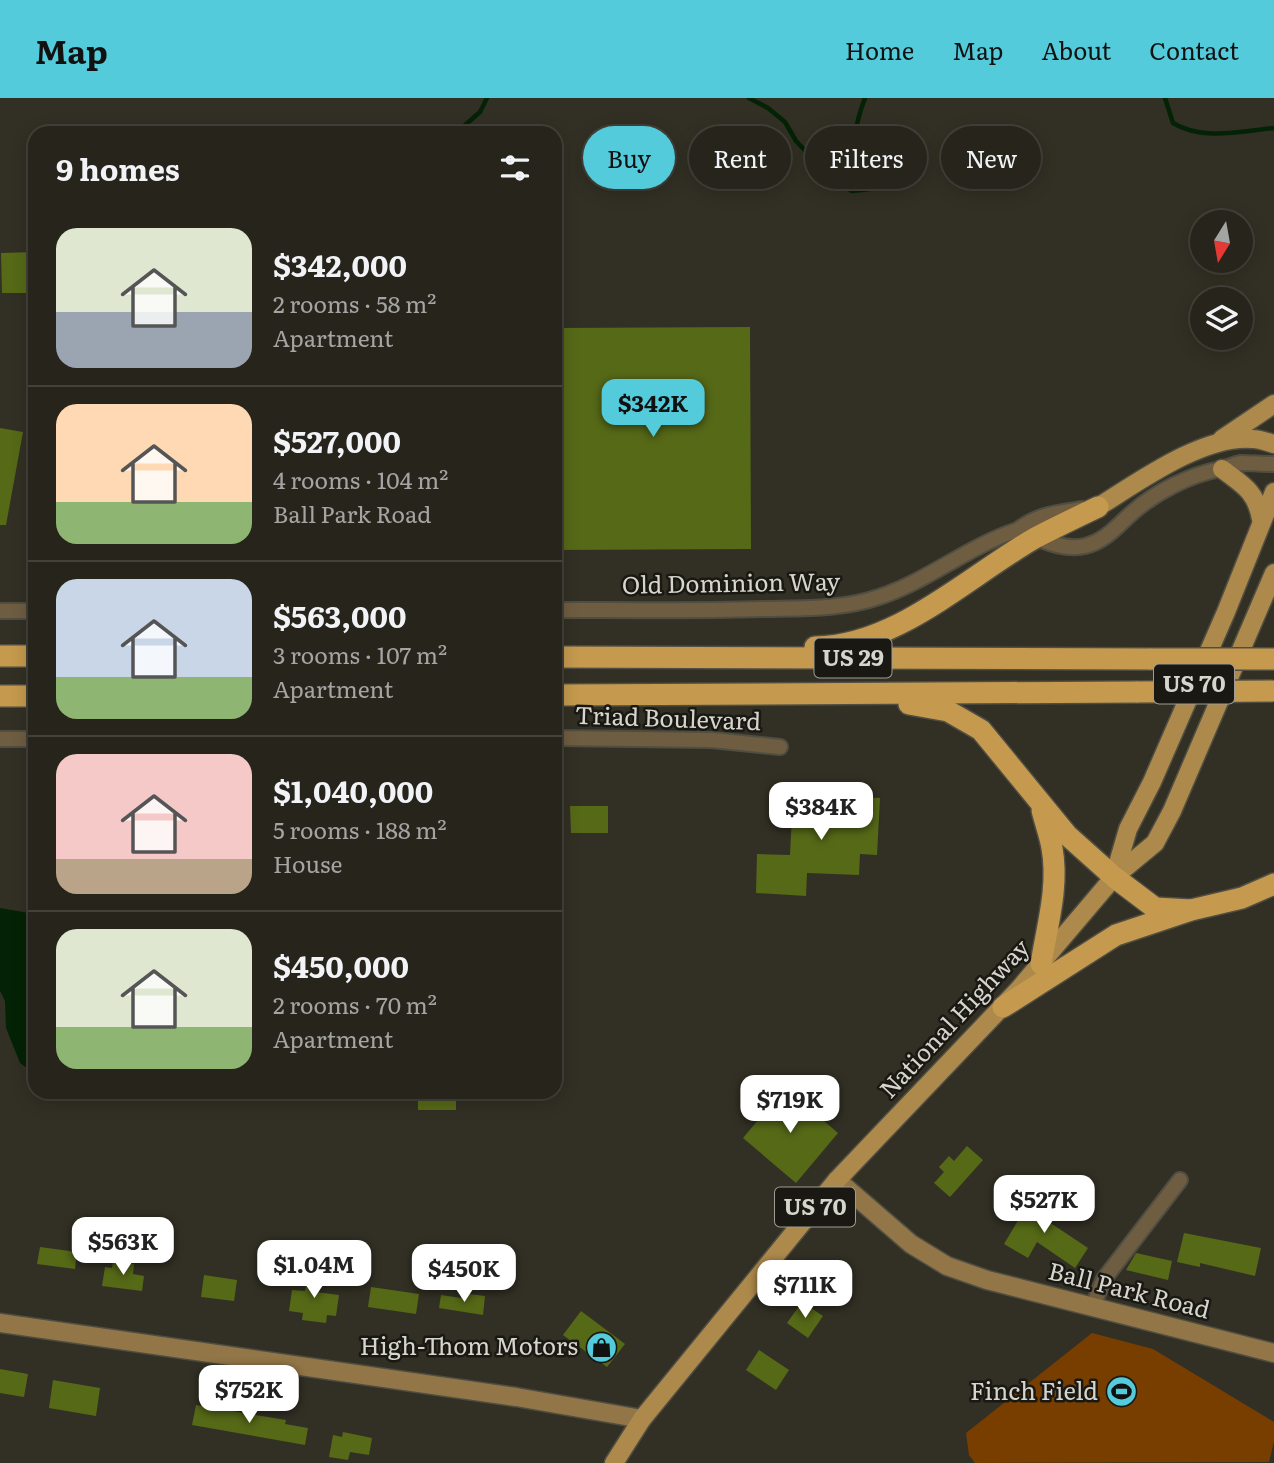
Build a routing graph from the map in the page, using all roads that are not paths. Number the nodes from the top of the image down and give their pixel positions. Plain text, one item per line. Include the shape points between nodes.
1 (1274, 404) edge
2 (1274, 444) edge
3 (1212, 445) junction
4 (1274, 464) edge
5 (1222, 469) junction
6 (1274, 492) edge
7 (1098, 507) joint
8 (1261, 519) junction
9 (1027, 534) junction
10 (1274, 573) edge
11 (562, 610) edge
12 (0, 611) edge
13 (28, 611) edge
14 (0, 656) edge
15 (28, 656) edge
16 (562, 657) edge
17 (652, 658) junction
18 (1274, 659) edge
19 (1273, 691) edge
20 (562, 695) edge
21 (841, 695) junction
22 (0, 696) edge
23 (28, 696) edge
24 (562, 738) edge
25 (0, 739) edge
26 (28, 739) edge
27 (780, 747) dead end
28 (1040, 801) junction
29 (1114, 877) junction
30 (1274, 884) edge
31 (1191, 910) junction
32 (1041, 964) junction
33 (1003, 1007) junction
34 (837, 1180) junction
35 (1180, 1180) dead end
36 (1092, 1308) junction
37 (0, 1323) edge
38 (1274, 1353) edge
39 (642, 1419) junction
40 (614, 1463) edge

1 - 3 main road
2 - 3 main road via 1253,439
3 - 7 main road via 1167,464
4 - 5 street via 1238,463
5 - 8 main road via 1248,488
5 - 9 street via 1185,480 1146,502 1097,542 1074,547
6 - 8 main road, National Highway / US 70
7 - 9 highway
8 - 29 main road, National Highway / US 70 via 1226,612 1128,829
9 - 11 street, Old Dominion Way via 999,536 912,584 852,604
9 - 17 highway via 901,624 872,636 829,647
10 - 29 main road, National Highway via 1172,811 1155,843
12 - 13 street
14 - 15 highway
16 - 17 highway, US 29
17 - 18 highway, US 29, bridge
19 - 21 highway, US 29, bridge
20 - 21 highway, US 29
21 - 28 highway via 933,707 963,718 988,737
22 - 23 highway
24 - 27 street, Triad Boulevard via 712,740
25 - 26 street
28 - 29 highway via 1067,835
28 - 32 highway via 1054,870
29 - 31 highway via 1155,908
29 - 32 main road, National Highway / US 70
30 - 31 highway via 1242,898
31 - 33 highway via 1116,935
32 - 33 main road, National Highway / US 70
33 - 34 main road, National Highway / US 70
34 - 36 street, Ball Park Road via 911,1244 947,1266
34 - 39 main road, National Highway / US 70
35 - 36 street via 1104,1279
36 - 38 street, Ball Park Road
37 - 39 street via 516,1396
39 - 40 main road, US 70

